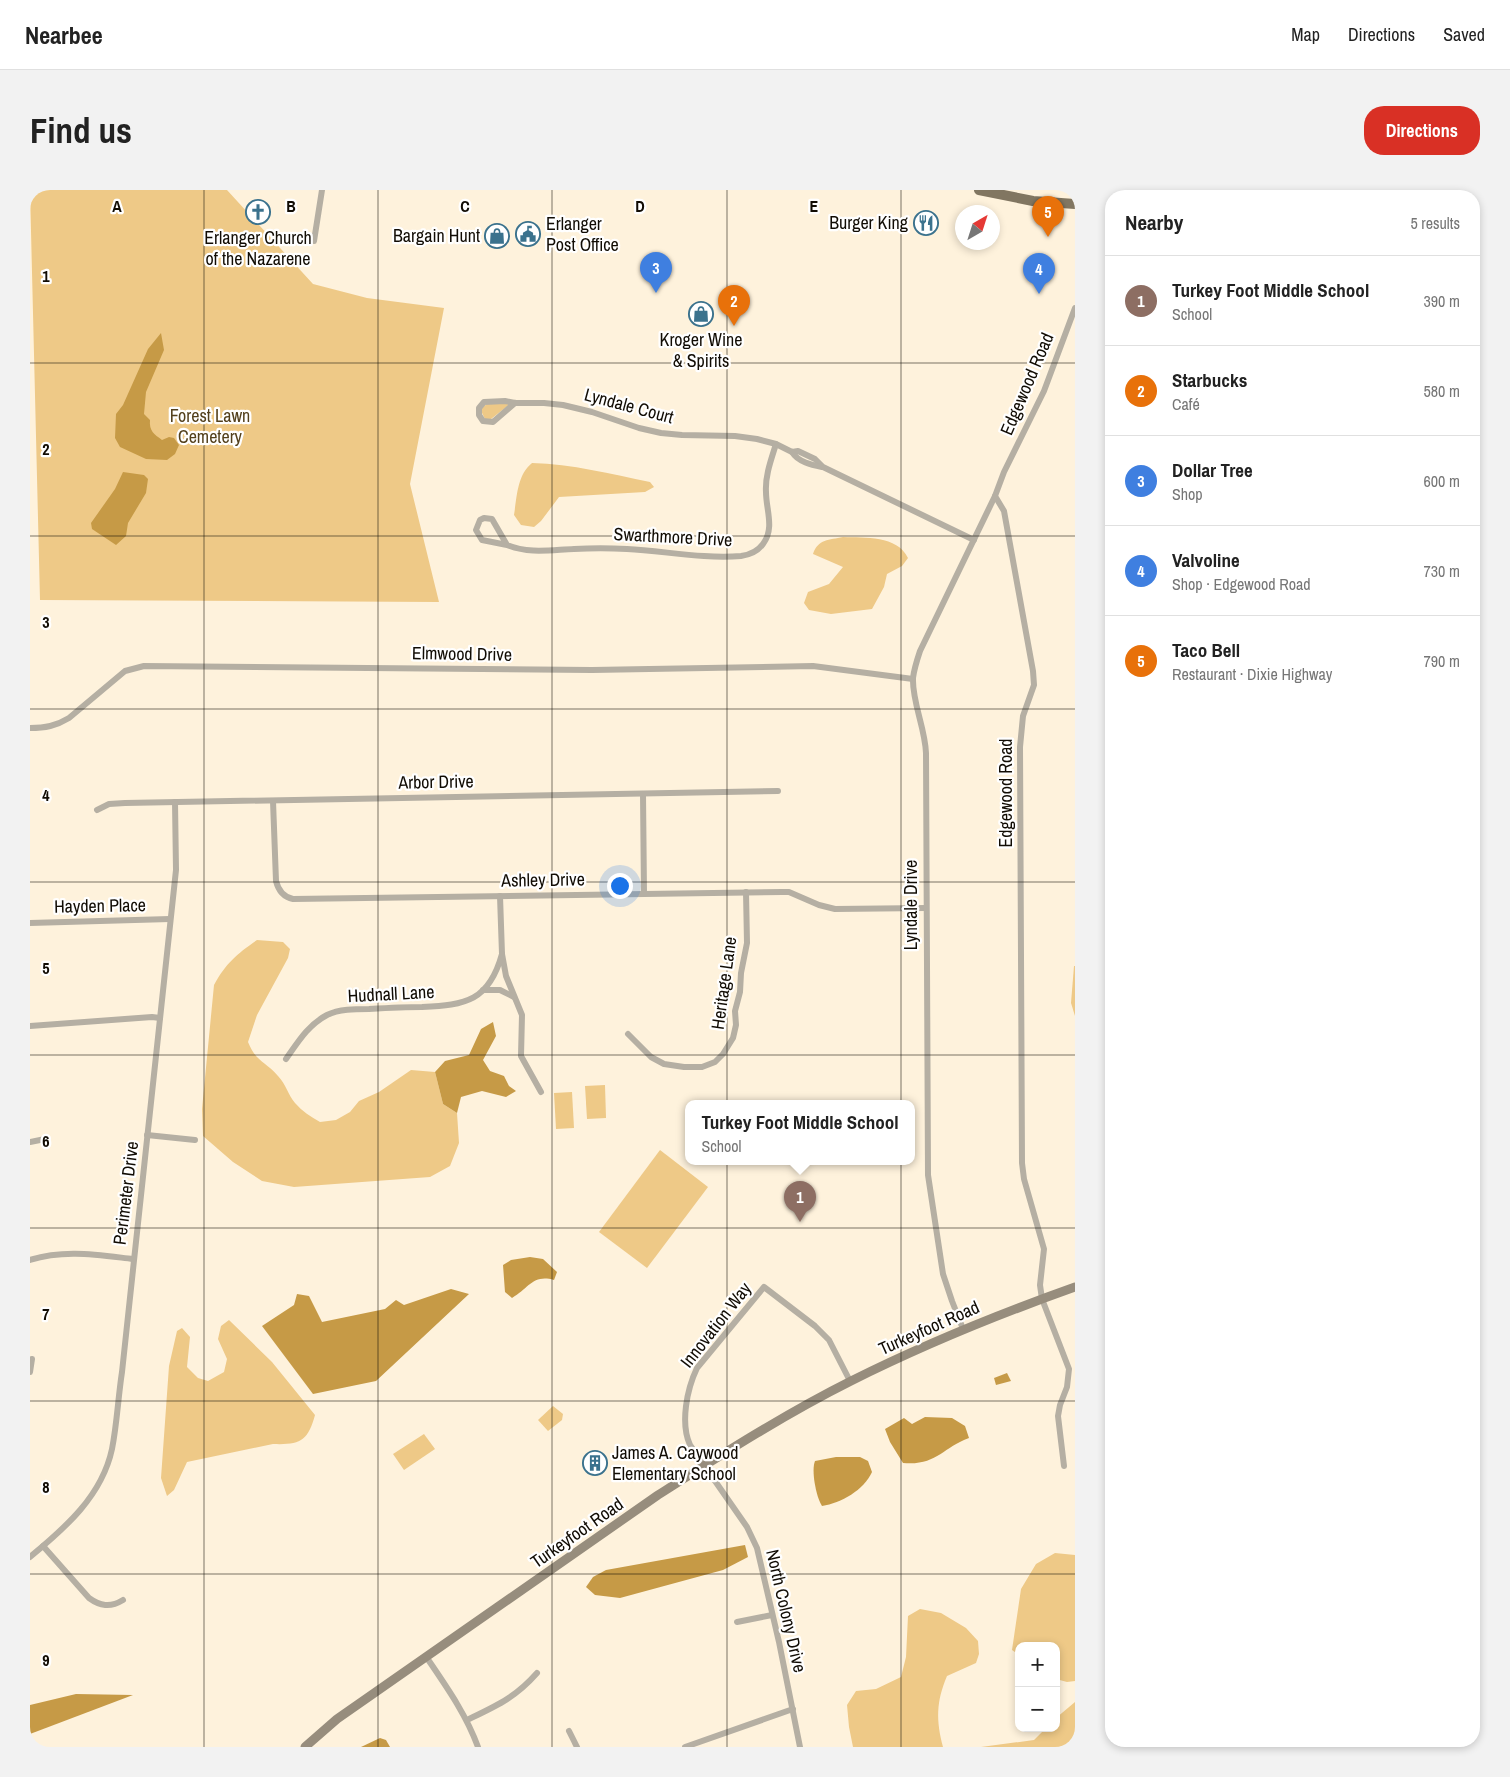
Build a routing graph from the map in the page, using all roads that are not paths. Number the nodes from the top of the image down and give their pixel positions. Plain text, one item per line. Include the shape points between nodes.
1 (322, 190) edge
2 (979, 190) edge
3 (1075, 204) edge
4 (314, 241) dead end
5 (1075, 308) edge
6 (515, 403) junction
7 (776, 444) junction
8 (995, 496) junction
9 (974, 540) junction
10 (507, 545) junction
11 (913, 679) junction
12 (30, 728) edge
13 (778, 791) dead end
14 (643, 794) junction
15 (273, 801) junction
16 (175, 802) junction
17 (98, 810) dead end
18 (746, 892) junction
19 (644, 893) junction
20 (500, 896) junction
21 (926, 908) junction
22 (170, 919) junction
23 (30, 923) edge
24 (502, 954) junction
25 (483, 990) junction
26 (514, 997) junction
27 (160, 1018) junction
28 (30, 1026) edge
29 (628, 1034) dead end
30 (286, 1059) dead end
31 (541, 1092) dead end
32 (147, 1135) junction
33 (45, 1139) dead end
34 (195, 1140) dead end
35 (30, 1142) edge
36 (133, 1259) junction
37 (30, 1260) edge
38 (1075, 1287) edge
39 (1042, 1299) junction
40 (963, 1329) junction
41 (32, 1360) dead end
42 (30, 1372) edge
43 (850, 1381) junction
44 (705, 1465) junction
45 (1064, 1466) dead end
46 (44, 1546) junction
47 (30, 1557) edge
48 (123, 1600) dead end
49 (772, 1614) junction
50 (737, 1622) dead end
51 (427, 1658) junction
52 (537, 1673) dead end
53 (793, 1709) junction
54 (466, 1720) junction
55 (569, 1732) dead end
56 (305, 1747) edge
57 (478, 1747) edge
58 (578, 1747) edge
59 (685, 1747) edge
60 (800, 1747) edge

1 - 4 street
2 - 3 main road via 1025,200
5 - 8 street, Edgewood Road via 1044,390
6 - 6 street, Lyndale Court via 484,402 479,408 479,415 490,422
6 - 7 street, Lyndale Court via 580,408 661,433 735,436
7 - 9 street, Lyndale Court via 792,452 798,451 824,467
7 - 10 street, Swarthmore Drive via 766,481 768,533 762,546 751,553 739,556 675,554 604,548 536,551
8 - 9 street, Lyndale Drive
8 - 39 street, Edgewood Road via 1004,511 1034,685 1023,716 1020,747 1022,1163 1044,1249 1040,1277
9 - 11 street, Lyndale Drive via 920,651
10 - 10 street, Swarthmore Drive via 492,519 480,520 476,530 482,540
11 - 12 street, Elmwood Drive via 813,666 592,670 144,666 119,675 59,724
11 - 21 street, Lyndale Drive via 926,740
13 - 14 street, Arbor Drive
14 - 15 street, Arbor Drive
14 - 19 street
15 - 16 street, Arbor Drive
15 - 20 street, Ashley Drive via 276,880 288,898
16 - 17 street, Arbor Drive via 109,804
16 - 22 street, Perimeter Drive via 176,870
18 - 19 street, Ashley Drive
18 - 21 street, Ashley Drive via 789,892 835,909
18 - 29 street, Heritage Lane via 747,943 735,1029 724,1054 715,1062 697,1068 664,1064 651,1057
19 - 20 street, Ashley Drive
20 - 24 street, Hudnall Lane
21 - 40 street, Lyndale Drive via 928,1175 944,1274
22 - 23 street, Hayden Place
22 - 27 street, Perimeter Drive
24 - 25 street, Hudnall Lane via 494,978
24 - 26 street, Hudnall Lane
25 - 26 street via 500,990
25 - 30 street, Hudnall Lane via 469,1000 450,1006 336,1012 302,1034
26 - 31 street, Hudnall Lane via 522,1020 522,1056
27 - 28 street
27 - 32 street, Perimeter Drive
32 - 34 street
32 - 36 street, Perimeter Drive
33 - 35 street
36 - 37 street via 73,1253
36 - 46 street, Perimeter Drive via 110,1456 87,1502
38 - 39 main road, Turkeyfoot Road
39 - 40 main road, Turkeyfoot Road
39 - 45 street, Edgewood Road via 1069,1370 1068,1387 1058,1416
40 - 43 main road, Turkeyfoot Road
41 - 42 street
43 - 44 main road, Turkeyfoot Road
43 - 44 street, Innovation Way via 826,1336 764,1287 697,1368 691,1381 685,1432
44 - 49 street, North Colony Drive via 747,1527 757,1548
44 - 51 main road, Turkeyfoot Road
46 - 47 street, Perimeter Drive
46 - 48 street via 88,1598 108,1606
49 - 50 street
49 - 53 street, North Colony Drive
51 - 54 street
51 - 56 main road, Turkeyfoot Road via 337,1720
52 - 54 street via 510,1699
53 - 59 street
53 - 60 street, North Colony Drive
54 - 57 street
55 - 58 street

